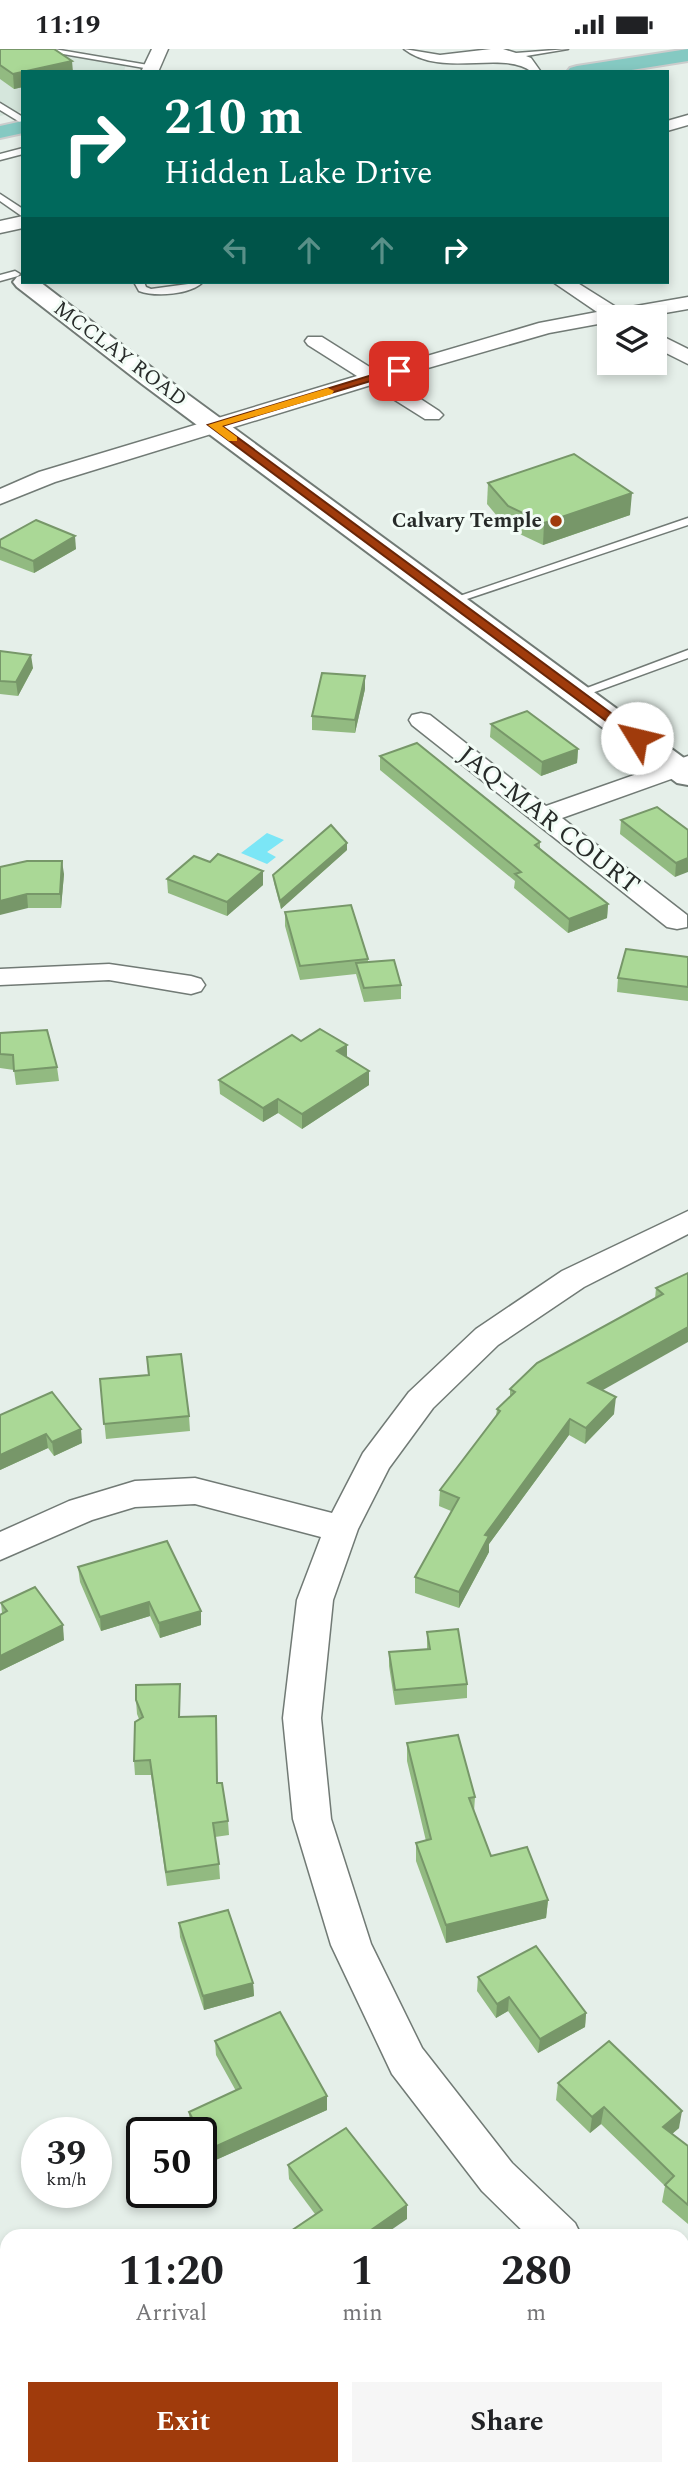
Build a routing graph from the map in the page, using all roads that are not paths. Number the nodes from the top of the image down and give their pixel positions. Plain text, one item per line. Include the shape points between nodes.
1 (38, 49) edge
2 (160, 49) edge
3 (408, 49) edge
4 (564, 49) edge
5 (497, 50) edge
6 (539, 51) edge
7 (518, 55) junction
8 (688, 55) edge
9 (115, 60) junction
10 (150, 69) edge
11 (110, 70) edge
12 (536, 70) edge
13 (590, 70) edge
14 (0, 106) edge
15 (688, 120) edge
16 (21, 122) edge
17 (21, 125) edge
18 (669, 125) edge
19 (0, 132) edge
20 (21, 151) edge
21 (0, 156) edge
22 (0, 197) edge
23 (21, 214) edge
24 (21, 216) edge
25 (0, 227) edge
26 (25, 284) edge
27 (140, 284) edge
28 (196, 284) edge
29 (566, 284) edge
30 (688, 303) edge
31 (599, 305) edge
32 (667, 306) edge
33 (597, 318) edge
34 (315, 341) dead end
35 (667, 346) edge
36 (688, 358) edge
37 (374, 378) junction
38 (432, 415) dead end
39 (213, 425) junction
40 (0, 498) edge
41 (688, 521) edge
42 (451, 601) junction
43 (688, 654) edge
44 (577, 694) junction
45 (421, 720) dead end
46 (684, 769) edge
47 (544, 815) junction
48 (677, 921) dead end
49 (0, 977) edge
50 (191, 985) dead end
51 (688, 1221) edge
52 (341, 1529) junction
53 (0, 1547) edge
54 (552, 2229) edge

1 - 9 lane
2 - 10 street
3 - 5 lane via 433,58
4 - 6 lane
5 - 7 lane
6 - 7 lane
7 - 12 lane
8 - 13 main road
9 - 10 lane
9 - 11 lane
14 - 16 lane
15 - 18 street
17 - 19 main road
20 - 21 lane
22 - 23 lane
24 - 25 street
26 - 39 main road, MCCLAY ROAD
27 - 28 lane via 149,292
29 - 31 street
30 - 32 street
33 - 37 street via 546,327
34 - 37 street
35 - 36 street
37 - 38 street
37 - 39 street
39 - 40 street via 47,477
39 - 42 main road, MCCLAY ROAD
41 - 42 lane
42 - 44 main road, MCCLAY ROAD
43 - 44 lane
44 - 46 main road, MCCLAY ROAD
45 - 47 street, JAQ-MAR COURT
46 - 47 street
47 - 48 street, JAQ-MAR COURT
49 - 50 street via 109,972
51 - 52 street via 573,1279 487,1337 421,1400 375,1462
52 - 53 street via 195,1491 135,1494 92,1506
52 - 54 street via 315,1600 302,1718 312,1819 351,1945 407,2061 497,2177

